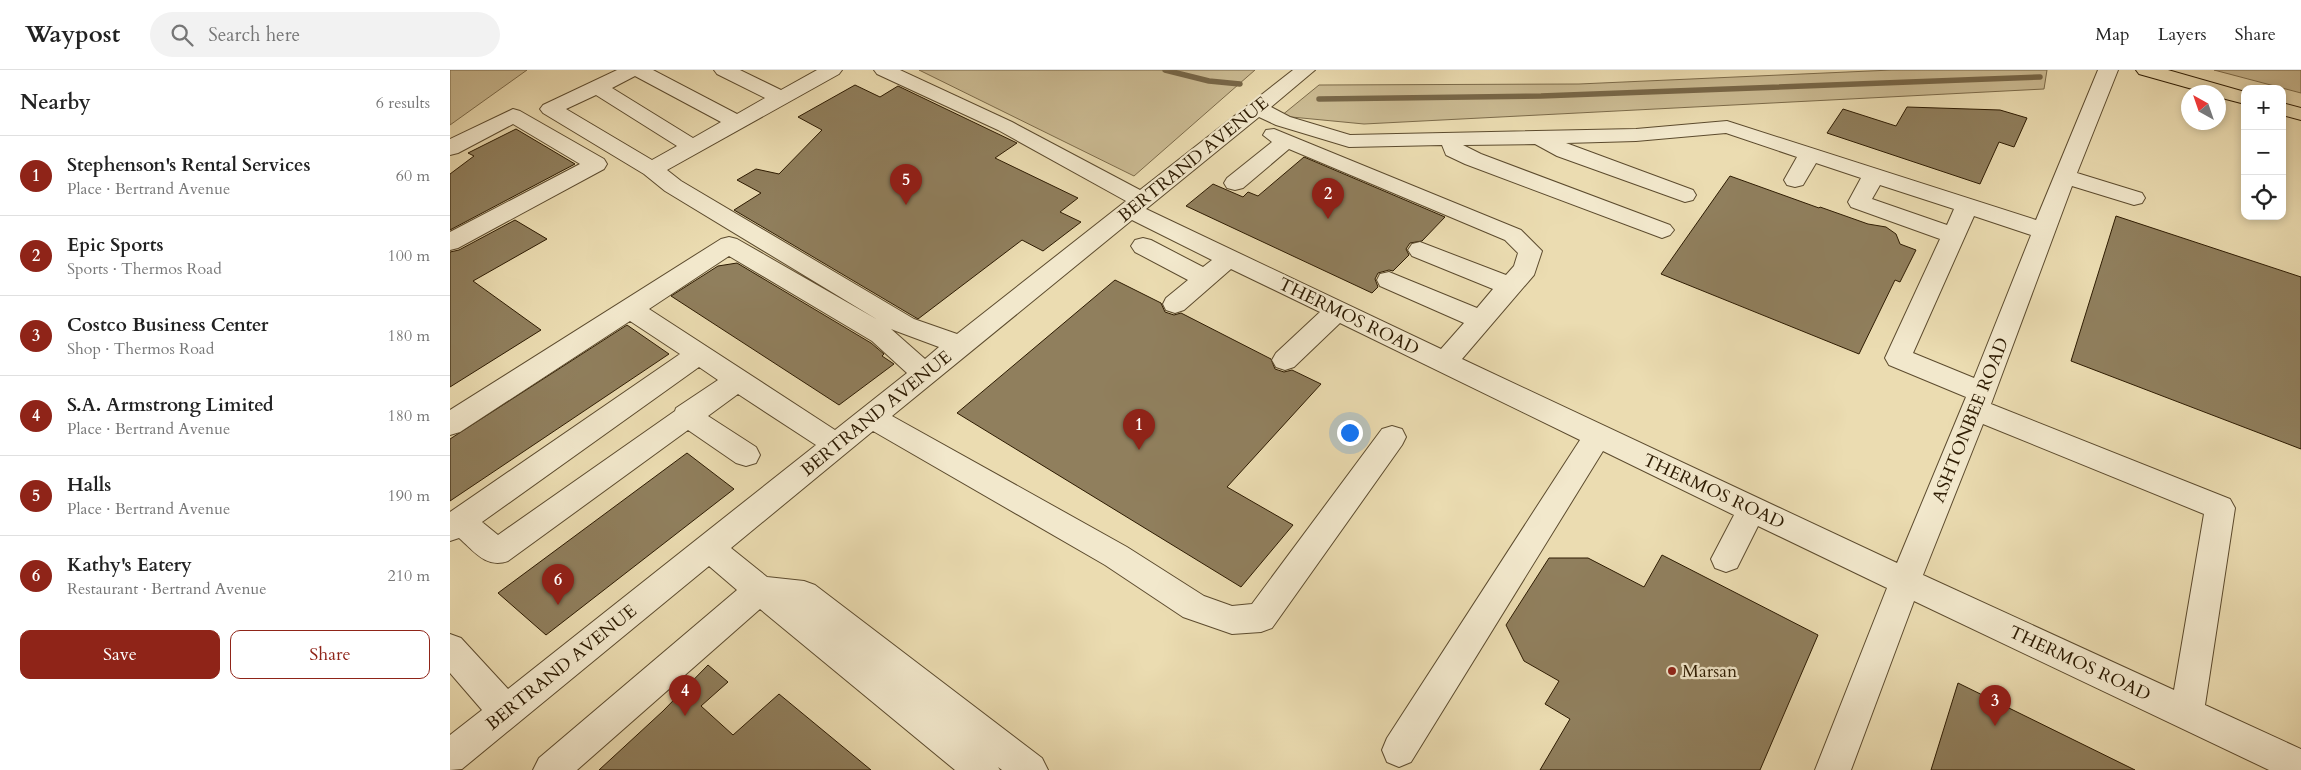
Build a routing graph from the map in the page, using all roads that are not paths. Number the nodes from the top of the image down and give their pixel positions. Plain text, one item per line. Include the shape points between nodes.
1 (632, 70) edge
2 (638, 70) edge
3 (724, 70) edge
4 (794, 70) edge
5 (884, 70) edge
6 (1305, 70) edge
7 (2108, 70) edge
8 (2146, 70) edge
9 (823, 75) edge
10 (597, 87) junction
11 (2241, 97) edge
12 (781, 98) junction
13 (2286, 110) edge
14 (2301, 114) edge
15 (1248, 115) junction
16 (737, 122) junction
17 (1540, 137) junction
18 (1450, 138) junction
19 (1287, 140) junction
20 (693, 147) junction
21 (450, 148) edge
22 (1810, 154) junction
23 (652, 169) junction
24 (1874, 175) junction
25 (2065, 176) junction
26 (1795, 180) dead end
27 (1235, 182) dead end
28 (1686, 195) dead end
29 (2134, 198) dead end
30 (1136, 205) junction
31 (1967, 206) junction
32 (1662, 230) dead end
33 (2044, 231) junction
34 (1953, 235) junction
35 (450, 242) edge
36 (1143, 246) dead end
37 (1420, 250) dead end
38 (1229, 258) junction
39 (1205, 278) junction
40 (1389, 280) dead end
41 (1511, 287) junction
42 (1175, 304) dead end
43 (630, 309) junction
44 (1338, 310) junction
45 (1482, 321) junction
46 (960, 345) junction
47 (699, 354) junction
48 (1285, 360) dead end
49 (1445, 362) junction
50 (924, 374) junction
51 (738, 380) junction
52 (1979, 401) junction
53 (686, 416) junction
54 (871, 417) junction
55 (450, 424) edge
56 (1392, 436) dead end
57 (1598, 436) junction
58 (837, 445) junction
59 (746, 455) dead end
60 (1752, 508) junction
61 (455, 525) edge
62 (709, 548) junction
63 (1726, 559) dead end
64 (1906, 581) junction
65 (760, 590) junction
66 (450, 650) edge
67 (506, 712) junction
68 (2187, 713) junction
69 (1399, 750) dead end
70 (450, 758) edge
71 (2301, 766) edge
72 (551, 770) edge
73 (982, 770) edge
74 (1030, 770) edge
75 (1833, 770) edge

1 - 10 street
2 - 16 street
3 - 12 street
4 - 9 street
5 - 30 street, THERMOS ROAD via 1005,126
6 - 15 street, BERTRAND AVENUE
7 - 25 street, ASHTONBEE ROAD
8 - 11 main road
9 - 12 street
10 - 20 street
10 - 23 street via 550,109
12 - 16 street
13 - 14 main road
15 - 18 street via 1283,121 1349,141
15 - 19 street
15 - 30 street, BERTRAND AVENUE
16 - 20 street
17 - 18 street
17 - 22 street via 1636,135 1727,127
17 - 28 street via 1565,151
18 - 32 street via 1454,150 1474,159
19 - 27 street
19 - 41 street via 1513,235 1530,251 1525,269
20 - 23 street
21 - 35 street via 513,115 596,164
22 - 24 street
22 - 26 street
23 - 46 street via 673,186 905,326
24 - 31 street
24 - 34 street via 1859,202
25 - 29 street
25 - 33 street, ASHTONBEE ROAD
30 - 38 street, THERMOS ROAD
30 - 46 street, BERTRAND AVENUE
31 - 33 street
31 - 34 street
33 - 52 street, ASHTONBEE ROAD
34 - 52 street via 1898,358
36 - 39 street
37 - 41 street
38 - 39 street
38 - 44 street, THERMOS ROAD
39 - 42 street
40 - 45 street
41 - 45 street
43 - 47 street
43 - 50 street via 729,245 881,334
43 - 55 street
44 - 48 street
44 - 49 street, THERMOS ROAD
45 - 49 street
46 - 50 street, BERTRAND AVENUE
47 - 51 street
47 - 61 street
49 - 57 street, THERMOS ROAD
50 - 54 street, BERTRAND AVENUE
51 - 53 street
51 - 58 street
52 - 64 street, ASHTONBEE ROAD
52 - 68 street via 2220,508
53 - 59 street
53 - 61 street via 498,552
54 - 56 street via 1116,556 1194,607 1232,620 1261,618
54 - 58 street, BERTRAND AVENUE
57 - 60 street, THERMOS ROAD
57 - 69 street
58 - 62 street, BERTRAND AVENUE
60 - 63 street
60 - 64 street, THERMOS ROAD
62 - 65 street
62 - 67 street, BERTRAND AVENUE
64 - 68 street, THERMOS ROAD
64 - 75 street, ASHTONBEE ROAD
65 - 72 street
65 - 73 street
65 - 74 street via 804,595
66 - 67 street
67 - 70 street, BERTRAND AVENUE
68 - 71 street, THERMOS ROAD

